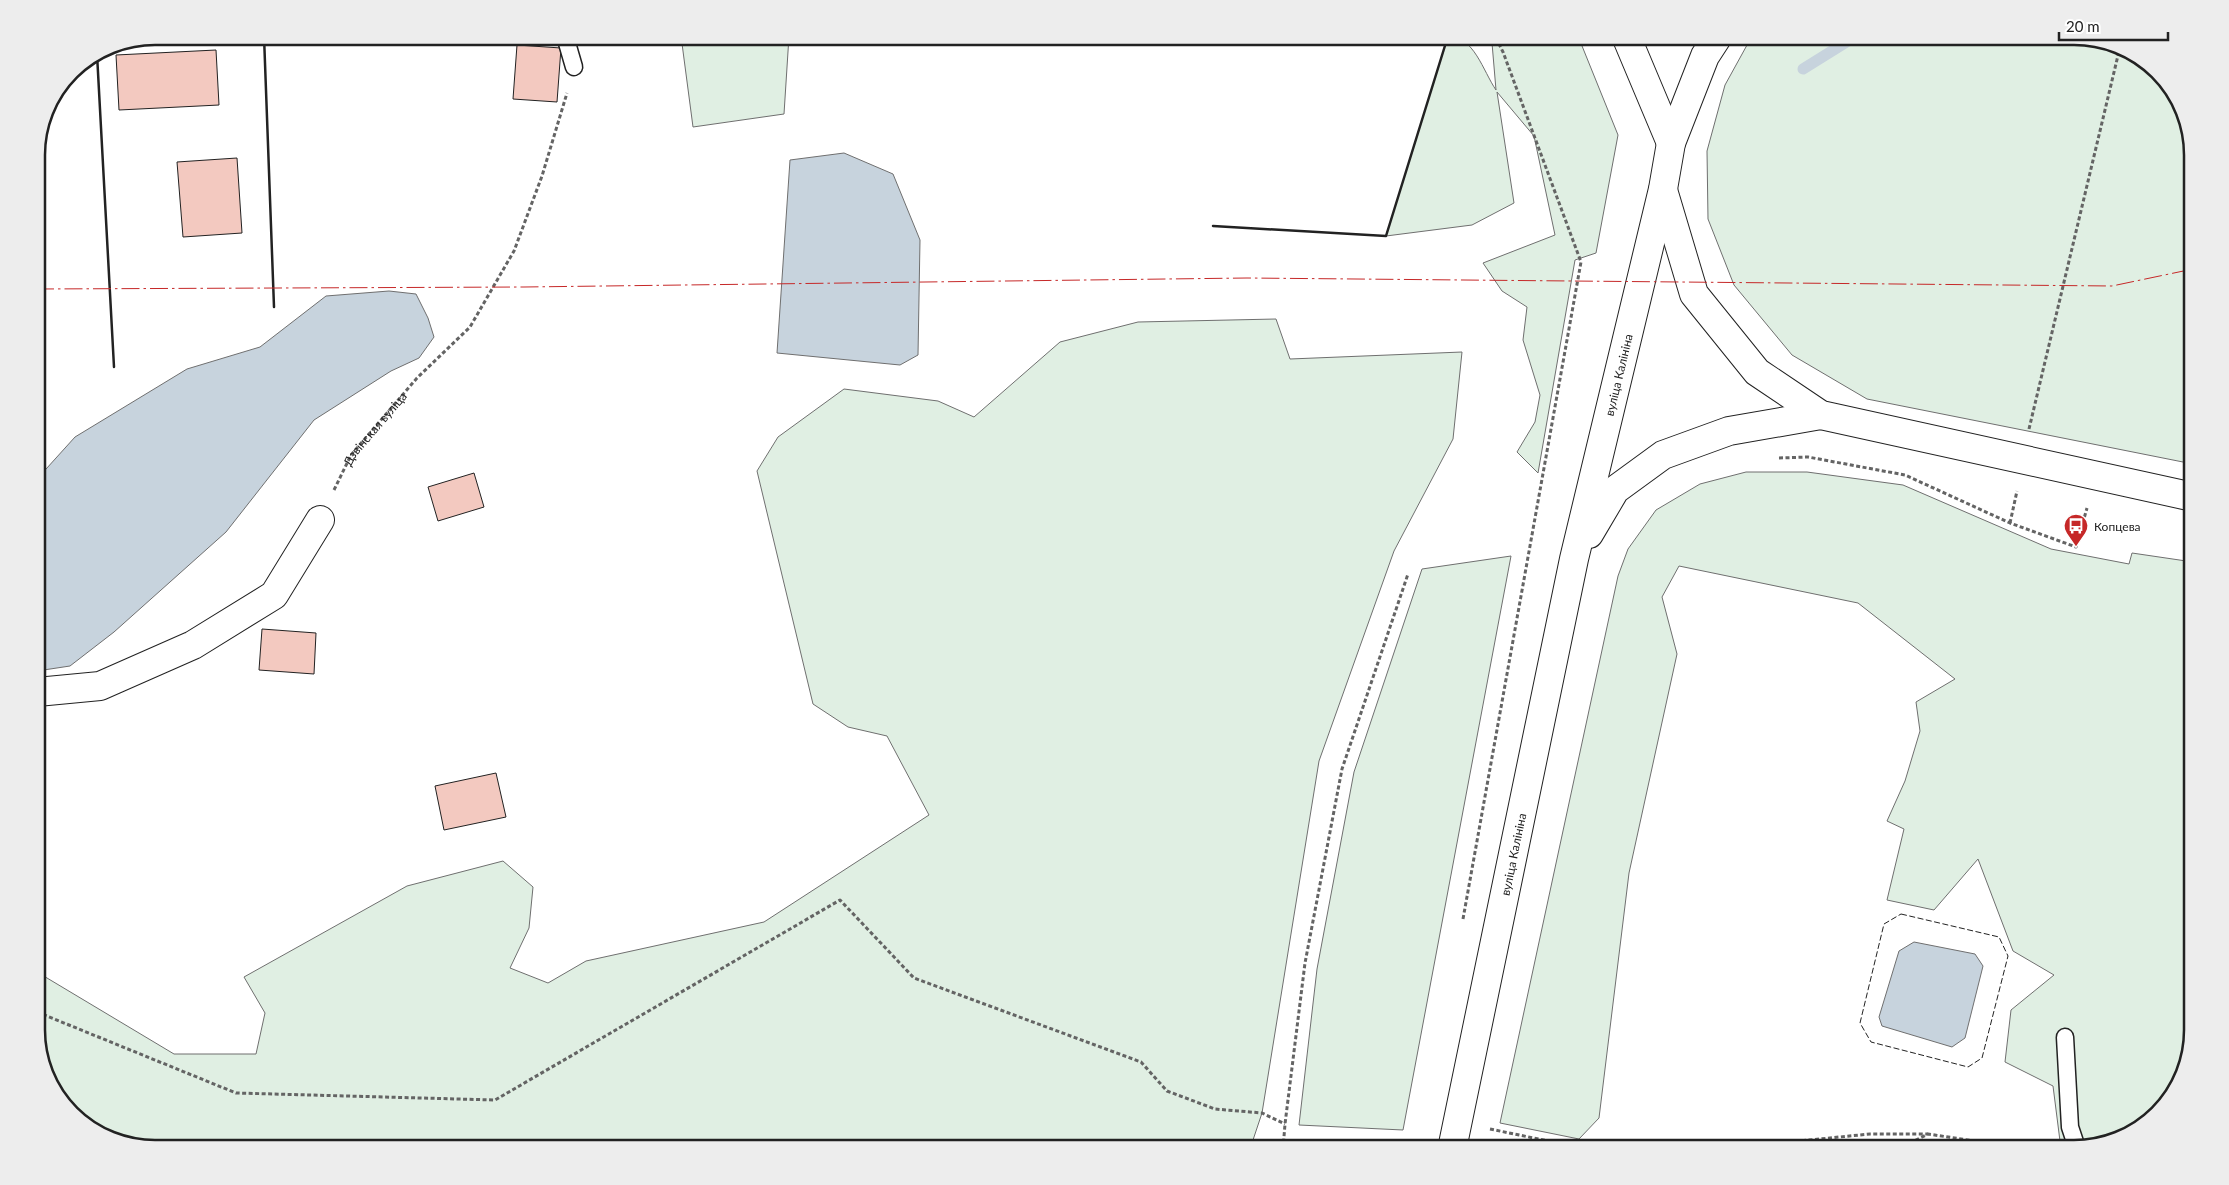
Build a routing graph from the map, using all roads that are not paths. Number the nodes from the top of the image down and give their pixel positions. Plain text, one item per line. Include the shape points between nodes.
1 (568, 45) edge
2 (1630, 45) edge
3 (1712, 45) edge
4 (574, 67) road end
5 (1671, 142) junction
6 (1663, 189) junction
7 (1821, 415) junction
8 (2184, 494) edge
9 (320, 520) road end
10 (1574, 559) junction
11 (45, 691) edge
12 (2065, 1037) dead end
13 (1454, 1140) edge
14 (2074, 1140) edge

1 - 4 lane
2 - 5 main road
3 - 5 main road, вуліца Калініна
5 - 6 main road, вуліца Калініна
6 - 7 main road via 1694,294 1757,372
6 - 10 main road, вуліца Калініна
7 - 8 main road
7 - 10 main road, вуліца Калініна via 1729,431 1663,455 1615,490
9 - 11 main road via 274,594 193,645 100,686
10 - 13 main road, вуліца Калініна
12 - 14 lane via 2070,1128

